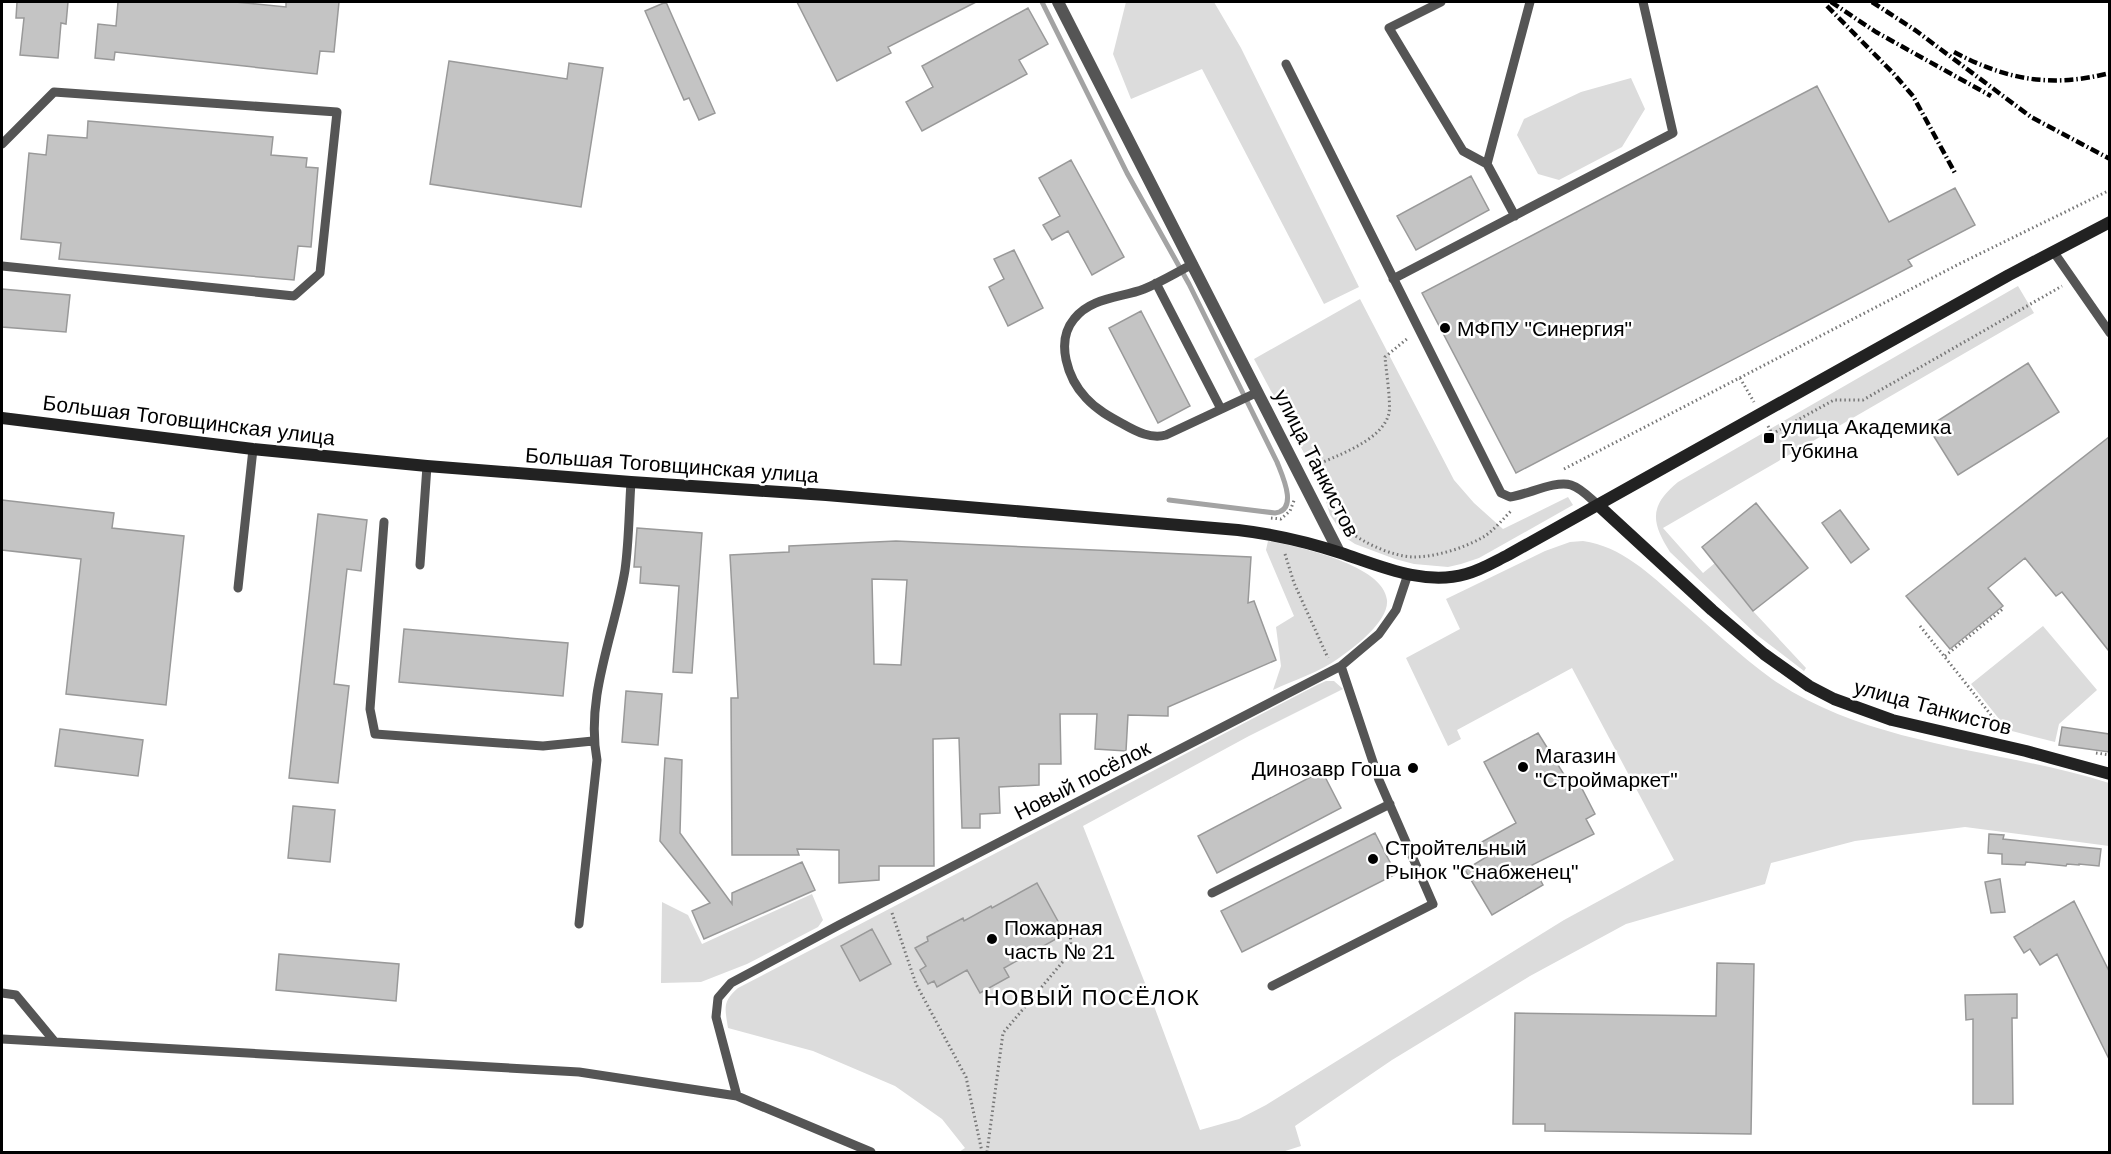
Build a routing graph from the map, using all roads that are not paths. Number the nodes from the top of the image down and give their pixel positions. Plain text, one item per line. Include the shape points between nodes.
1 (1058, 2) edge
2 (1441, 2) edge
3 (1530, 2) edge
4 (1643, 2) edge
5 (1286, 64) dead end
6 (2, 144) edge
7 (1487, 164) junction
8 (1515, 216) junction
9 (2109, 222) edge
10 (2053, 251) junction
11 (1193, 264) junction
12 (2, 266) edge
13 (1393, 279) junction
14 (1156, 283) junction
15 (2109, 333) edge
16 (1258, 392) junction
17 (1221, 409) junction
18 (2, 418) edge
19 (253, 448) junction
20 (427, 466) junction
21 (631, 483) junction
22 (1598, 505) junction
23 (384, 522) dead end
24 (1339, 552) junction
25 (420, 565) dead end
26 (1408, 574) junction
27 (238, 588) dead end
28 (1337, 668) junction
29 (593, 741) junction
30 (2109, 774) edge
31 (1390, 804) junction
32 (1212, 893) dead end
33 (579, 924) dead end
34 (1272, 986) dead end
35 (2, 993) edge
36 (2, 1039) edge
37 (55, 1042) junction
38 (737, 1096) junction
39 (871, 1152) edge

1 - 11 street, улица Танкистов
2 - 7 lane via 1389,28 1463,151
3 - 7 lane
4 - 8 lane via 1673,133
5 - 13 lane
6 - 12 lane via 54,92 337,112 320,273 294,296
7 - 8 lane
8 - 13 lane
9 - 10 street
10 - 15 lane
10 - 22 street
11 - 14 lane
11 - 16 street, улица Танкистов
13 - 22 lane via 1502,493 1510,497 1569,484
14 - 17 lane
14 - 17 lane via 1100,301 1075,317 1065,343 1072,378 1085,397 1104,413 1150,436 1166,435
16 - 17 lane
16 - 24 street, улица Танкистов
18 - 19 street, Большая Тоговщинская улица
19 - 20 street, Большая Тоговщинская улица
19 - 27 lane
20 - 21 street, Большая Тоговщинская улица
20 - 25 lane
21 - 24 street, Большая Тоговщинская улица via 826,495 1271,534
21 - 29 lane via 625,570 598,689
22 - 26 street, улица Танкистов via 1464,575
22 - 30 street, улица Танкистов via 1712,610 1809,686 1892,720
23 - 29 lane via 370,709 375,734 543,746
24 - 26 street, улица Танкистов
26 - 28 lane, Новый посёлок via 1396,610 1379,634
28 - 31 lane
28 - 38 lane, Новый посёлок via 731,984 717,998 716,1017
29 - 33 lane via 597,760
31 - 32 lane
31 - 34 lane via 1433,904
35 - 37 lane via 16,995
36 - 37 lane
37 - 38 lane via 579,1072
38 - 39 lane

